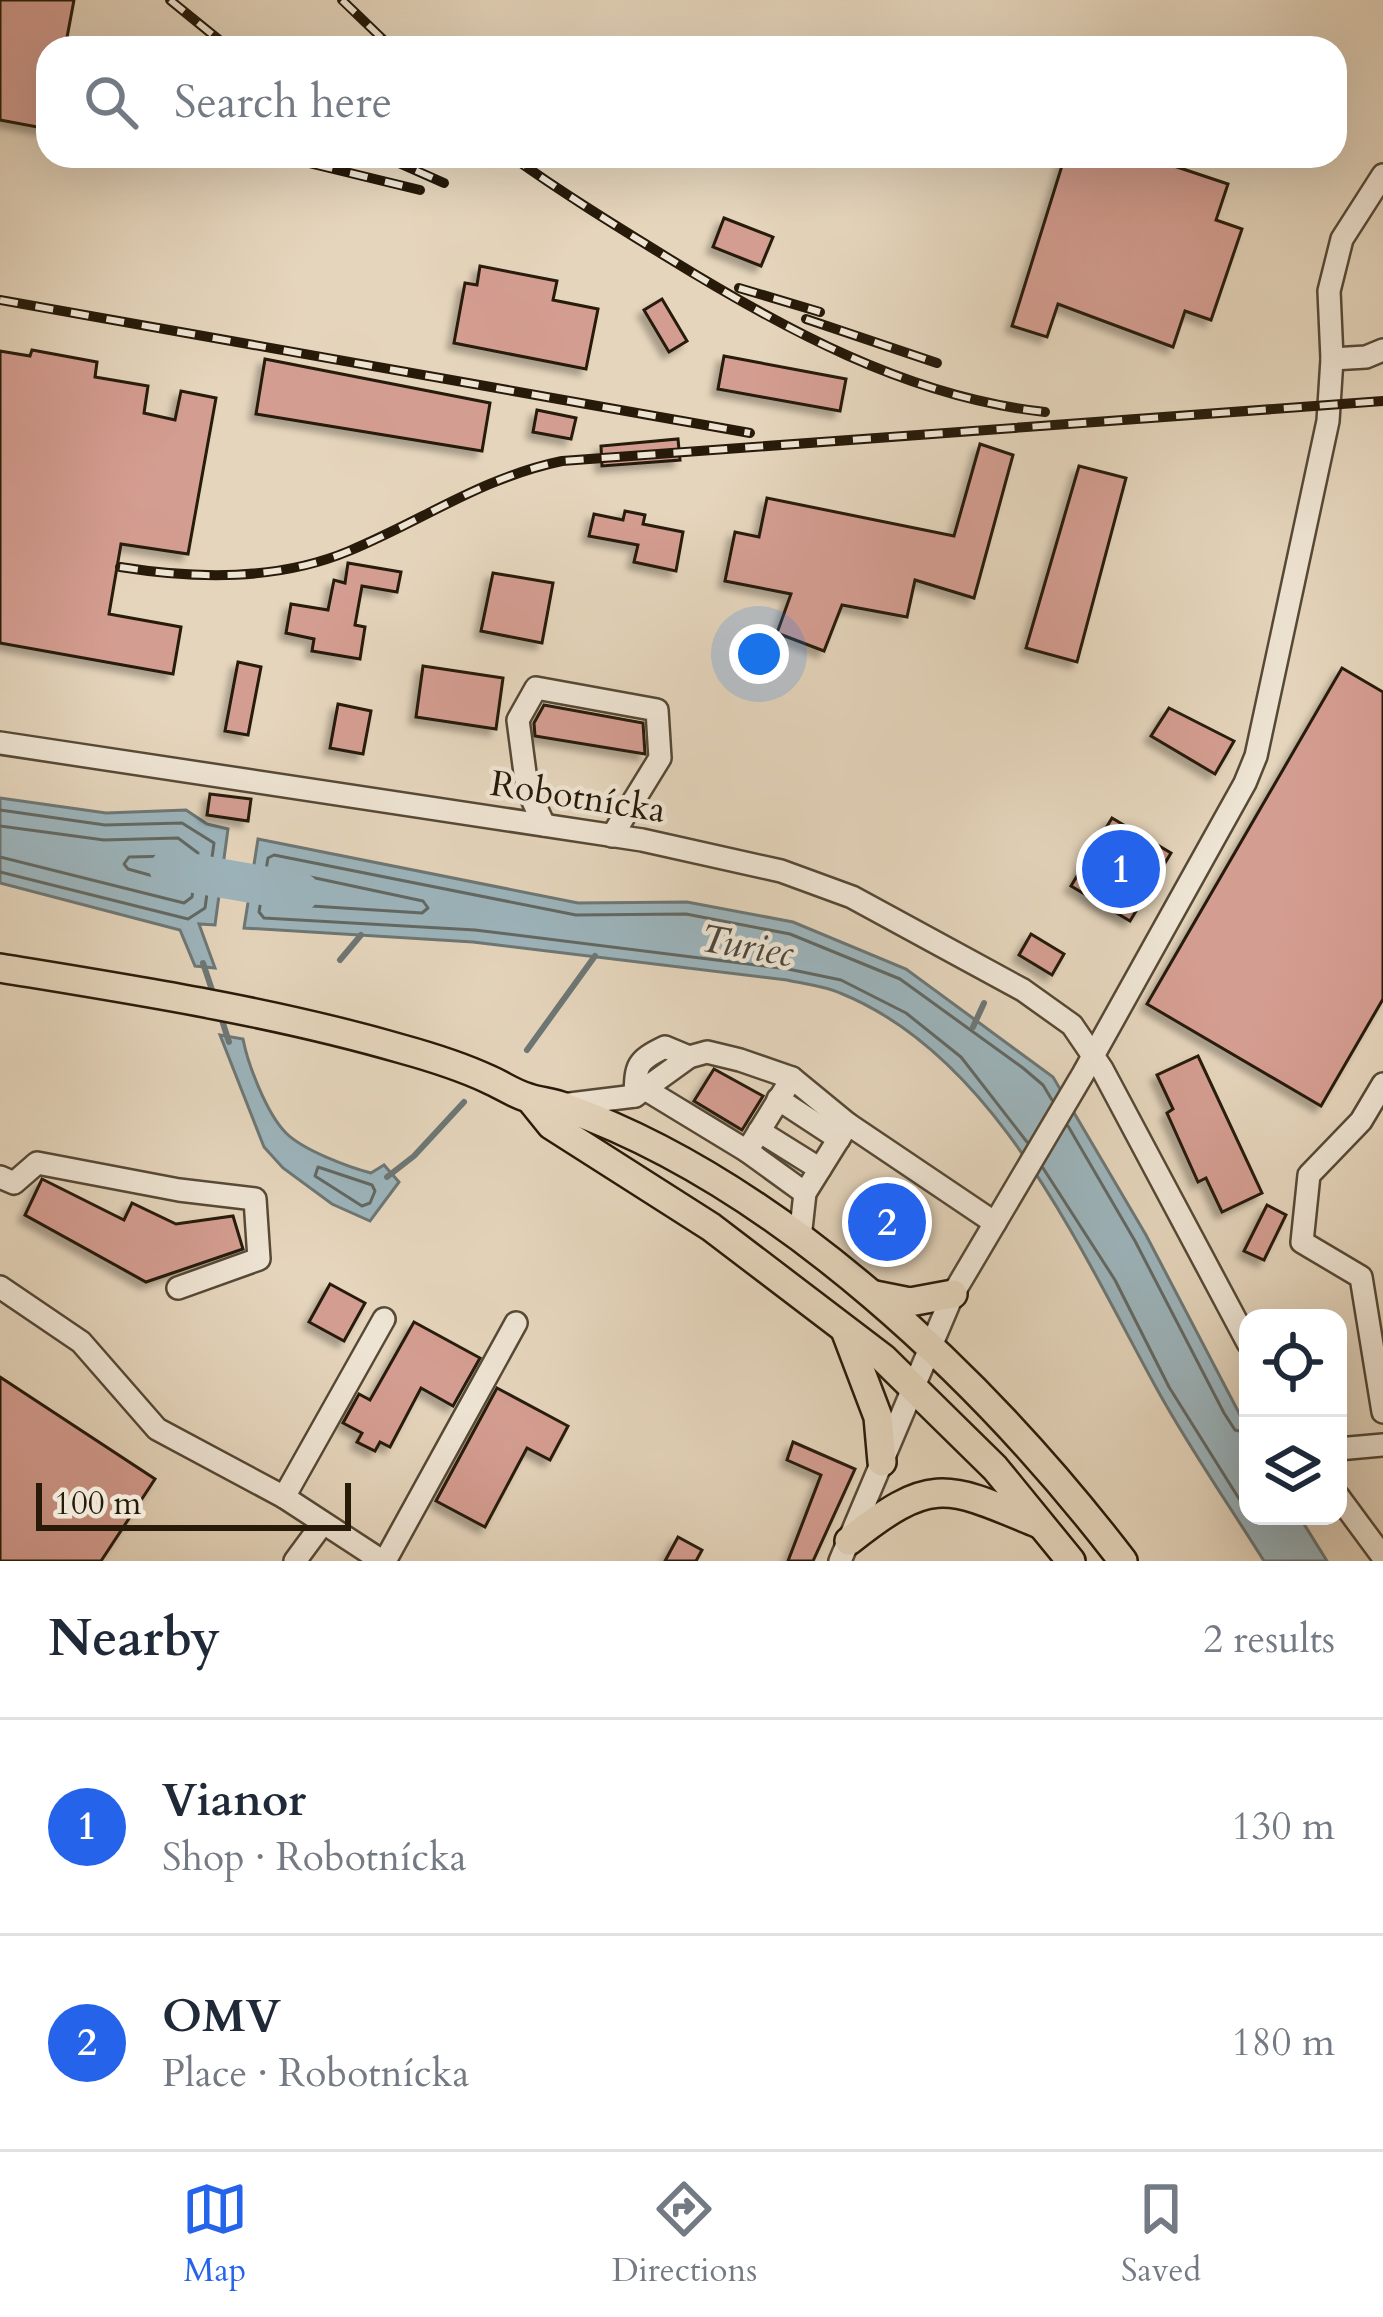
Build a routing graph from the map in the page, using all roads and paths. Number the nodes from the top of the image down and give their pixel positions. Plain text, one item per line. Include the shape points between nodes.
1 (1383, 175) edge
2 (1383, 350) edge
3 (1332, 359) junction
4 (0, 743) edge
5 (544, 825) junction
6 (612, 836) junction
7 (0, 968) edge
8 (1088, 1064) junction
9 (792, 1078) junction
10 (1383, 1084) edge
11 (640, 1092) junction
12 (530, 1099) junction
13 (560, 1105) junction
14 (763, 1125) junction
15 (826, 1159) junction
16 (0, 1178) edge
17 (995, 1222) junction
18 (800, 1238) junction
19 (0, 1287) edge
20 (178, 1288) dead end
21 (870, 1294) junction
22 (953, 1294) junction
23 (384, 1319) dead end
24 (516, 1323) dead end
25 (844, 1326) junction
26 (1239, 1327) edge
27 (930, 1348) junction
28 (914, 1386) junction
29 (1383, 1412) edge
30 (1383, 1444) edge
31 (1347, 1448) edge
32 (882, 1462) junction
33 (284, 1497) junction
34 (1347, 1508) edge
35 (323, 1523) junction
36 (1044, 1526) junction
37 (845, 1551) edge
38 (1383, 1557) edge
39 (295, 1561) edge
40 (383, 1561) edge
41 (1071, 1561) edge
42 (1123, 1561) edge

1 - 3 street via 1342,239 1329,291
2 - 3 street
3 - 8 street via 1325,436 1256,756
4 - 5 street, Robotnícka
5 - 6 street, Robotnícka
5 - 6 street via 527,788 518,720 536,688 657,710 659,758
6 - 8 street, Robotnícka via 762,866 852,897 1023,989 1072,1025
7 - 12 main road via 403,1049
8 - 17 street
8 - 26 street, Robotnícka
9 - 11 street via 706,1052
9 - 14 street
9 - 15 street
10 - 29 street via 1361,1121 1309,1175 1303,1241 1360,1277
11 - 13 street
11 - 14 street
12 - 13 main road
12 - 25 main road via 551,1125
13 - 18 main road via 709,1178
14 - 15 street
14 - 15 street
15 - 17 street
15 - 18 street
16 - 20 street via 14,1183 37,1163 255,1199 259,1259
17 - 22 street
18 - 21 main road
19 - 33 street via 81,1342 157,1429
21 - 22 main road via 910,1302
21 - 27 main road
22 - 27 street
23 - 33 street
24 - 40 street
25 - 28 main road
25 - 32 main road via 878,1417
27 - 28 street
27 - 42 main road via 999,1414
28 - 32 street
28 - 36 main road
30 - 31 street
32 - 37 street
33 - 35 street
34 - 38 street
35 - 39 street
35 - 40 street
36 - 37 main road via 968,1494 927,1492 905,1499
36 - 41 main road

